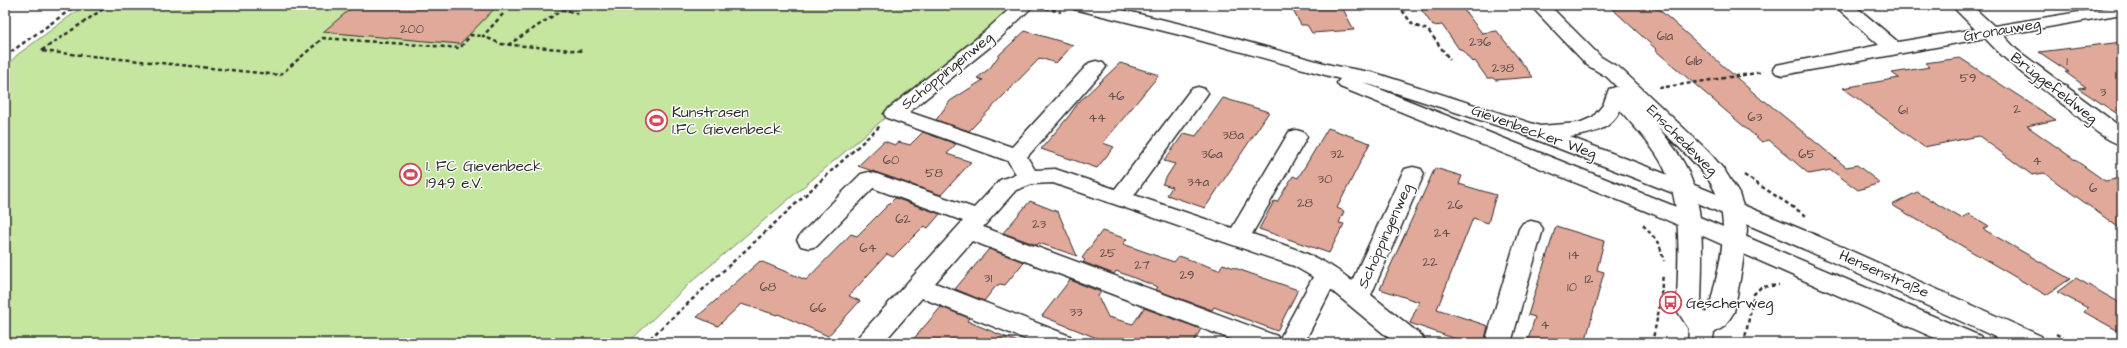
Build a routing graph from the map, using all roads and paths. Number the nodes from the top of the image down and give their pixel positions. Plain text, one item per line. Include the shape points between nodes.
1 (77, 5) edge
2 (109, 5) edge
3 (1398, 5) edge
4 (1539, 5) edge
5 (1843, 5) edge
6 (1960, 5) edge
7 (1031, 6) edge
8 (1073, 9) edge
9 (2118, 12) edge
10 (503, 14) dead end
11 (581, 15) dead end
12 (1991, 33) junction
13 (483, 36) junction
14 (508, 45) junction
15 (1892, 47) junction
16 (583, 51) dead end
17 (5, 56) edge
18 (1450, 60) dead end
19 (1096, 66) dead end
20 (1783, 69) joint
21 (1329, 71) junction
22 (1624, 92) junction
23 (1198, 93) dead end
24 (894, 114) junction
25 (1525, 128) junction
26 (1296, 137) dead end
27 (2122, 138) edge
28 (1016, 156) junction
29 (1413, 174) dead end
30 (1029, 177) junction
31 (1683, 188) junction
32 (1120, 198) junction
33 (1734, 209) junction
34 (1688, 220) junction
35 (1638, 222) dead end
36 (973, 224) junction
37 (1531, 229) dead end
38 (1238, 238) junction
39 (809, 240) dead end
40 (1734, 240) junction
41 (1327, 274) junction
42 (917, 286) junction
43 (1785, 286) dead end
44 (1357, 298) junction
45 (1701, 336) edge
46 (645, 343) edge
47 (868, 343) edge
48 (1061, 343) edge
49 (1286, 343) edge
50 (1413, 343) edge
51 (1498, 343) edge
52 (1652, 343) edge
53 (1744, 343) edge
54 (1971, 343) edge
55 (2032, 343) edge

1 - 17 path
2 - 13 path via 41,51 280,75 323,38 460,48 471,35
3 - 18 path via 1413,25 1428,30
4 - 22 street, Enschedeweg via 1594,61 1614,73
5 - 15 street
6 - 12 street, Brüggefeldweg
7 - 8 path
7 - 24 street, Schöppingenweg
8 - 21 street, Gievenbecker Weg via 1186,31
9 - 12 street, Gronauweg
10 - 13 path
11 - 14 path via 566,10 559,12
12 - 15 street, Gronauweg
12 - 27 street, Brüggefeldweg via 2010,54
13 - 14 path
14 - 16 path
15 - 20 street, Gronauweg
19 - 28 street
20 - 22 path
21 - 25 street, Gievenbecker Weg via 1368,77
21 - 34 street, Gievenbecker Weg via 1358,89 1478,134
22 - 25 street via 1610,114 1591,127 1565,131
22 - 31 street, Enschedeweg via 1671,160
22 - 33 street, Enschedeweg via 1713,169 1726,188
23 - 32 street
24 - 28 street, Schöppingenweg
24 - 46 path
25 - 31 street, Gievenbecker Weg
26 - 38 street
28 - 30 street
29 - 44 street, Schöppingenweg
30 - 32 street, Schöppingenweg via 1055,176
30 - 36 street, Schöppingenweg via 1008,185
31 - 33 street, Gievenbecker Weg
31 - 34 street, Enschedeweg
32 - 38 street, Schöppingenweg
33 - 40 street, Enschedeweg
33 - 55 street, Hensenstraße via 1871,268
34 - 40 street, Hensenstraße
34 - 45 street via 1689,303
35 - 52 path via 1654,236 1663,255 1660,305
36 - 39 street via 870,178
36 - 42 street, Schöppingenweg
36 - 49 street
37 - 51 street
38 - 41 street, Schöppingenweg via 1302,260
40 - 45 street via 1720,312
40 - 54 street, Hensenstraße
41 - 44 street, Schöppingenweg
41 - 49 street
42 - 47 street, Schöppingenweg
42 - 48 street
43 - 53 path via 1766,286 1754,294
44 - 50 street, Schöppingenweg

